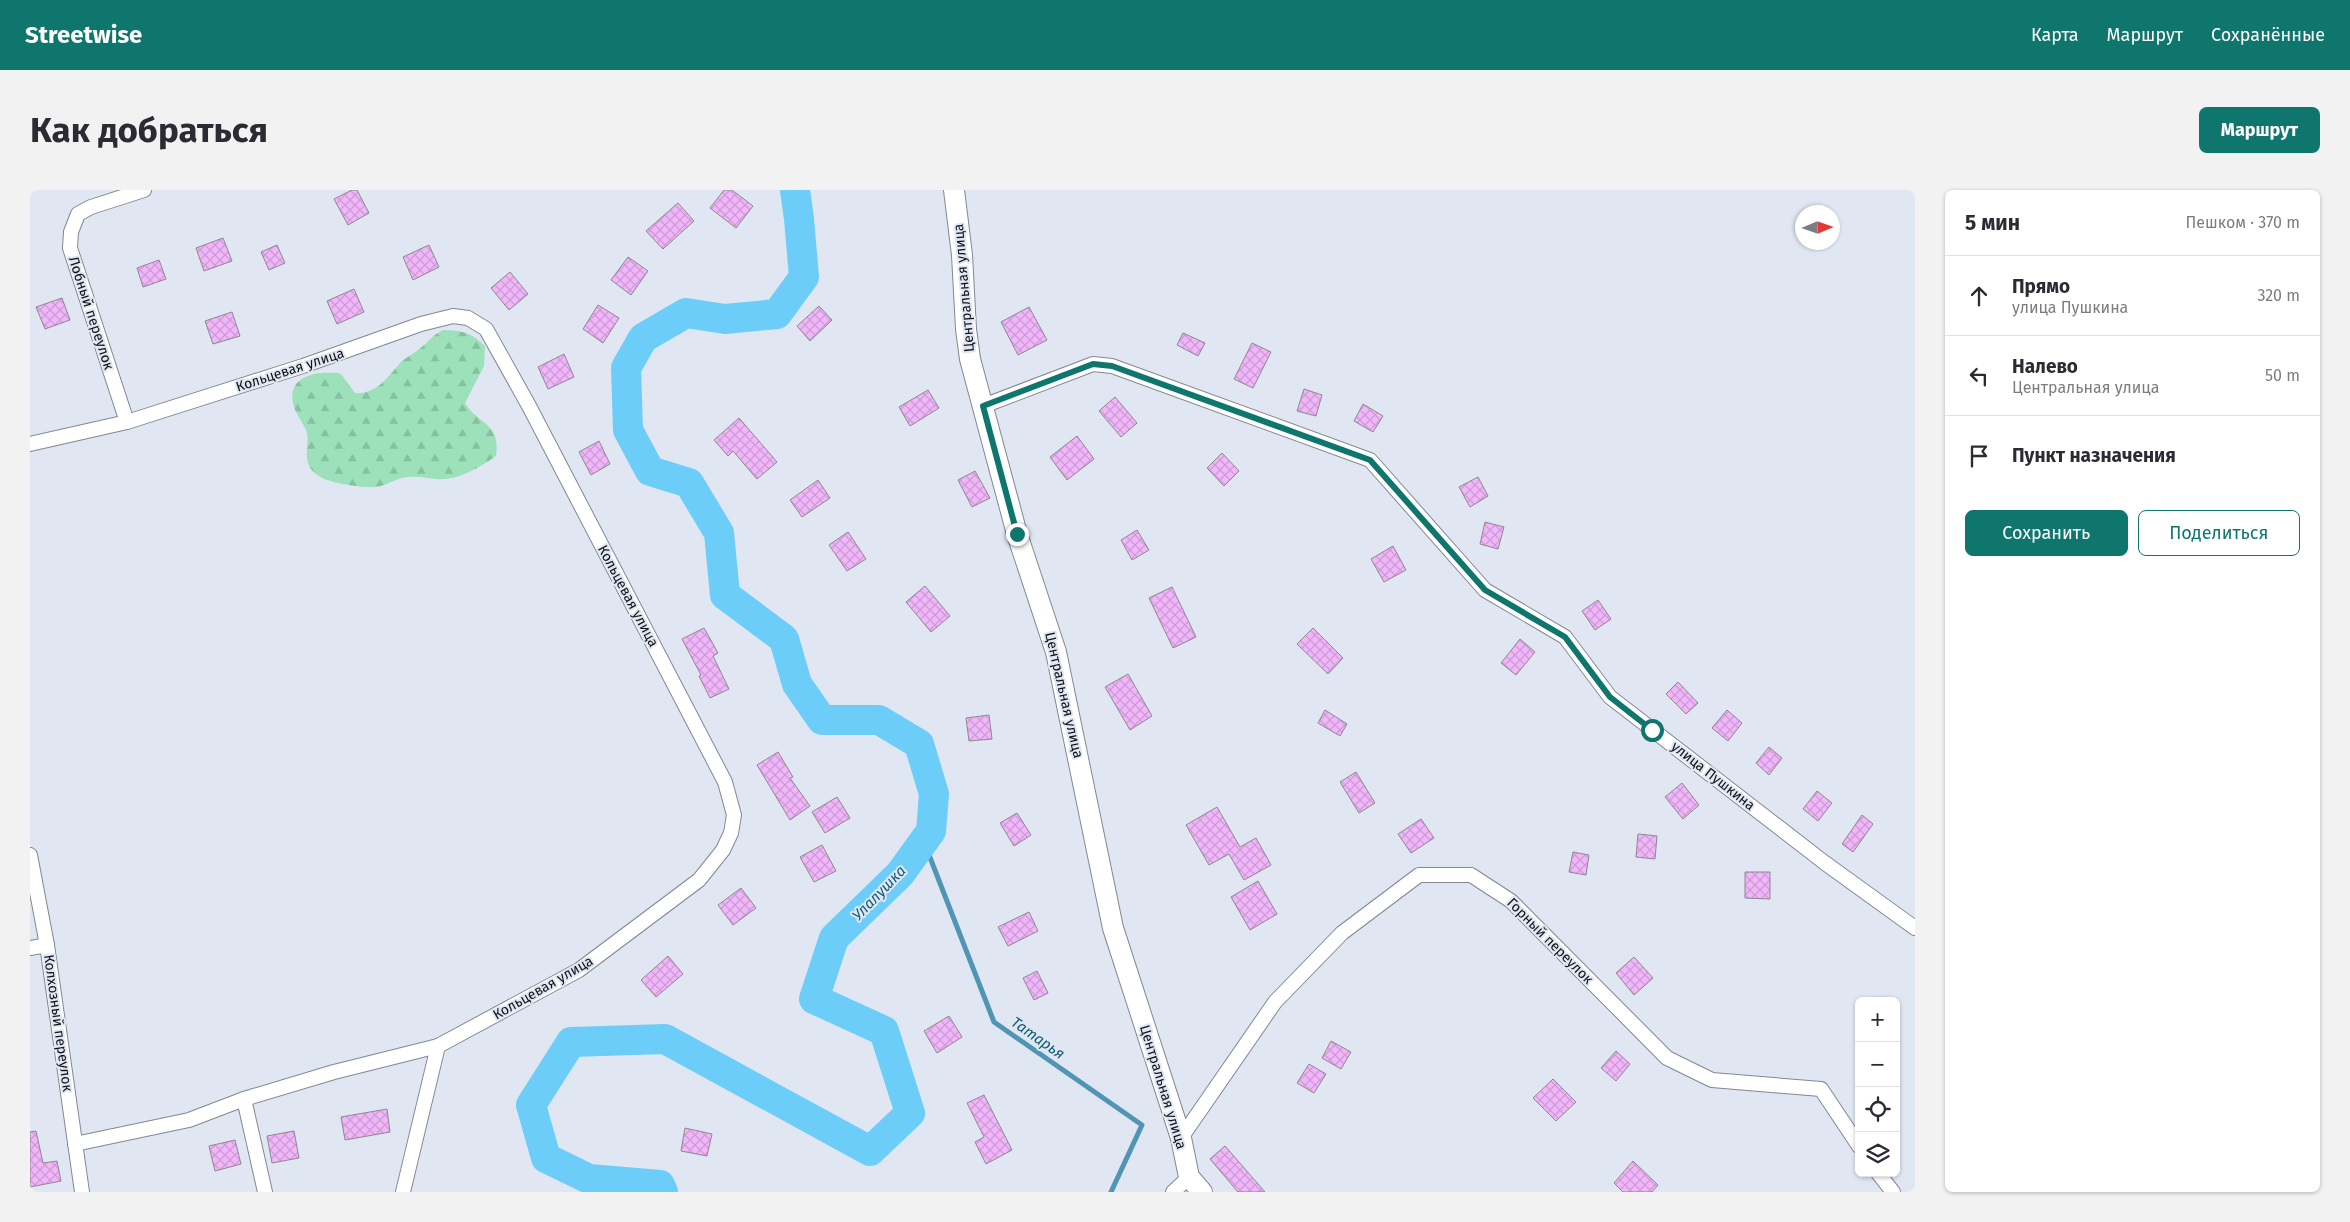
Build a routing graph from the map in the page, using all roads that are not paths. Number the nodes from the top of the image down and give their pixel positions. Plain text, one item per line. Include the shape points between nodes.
1 (144, 190) edge
2 (954, 190) edge
3 (983, 406) junction
4 (128, 422) junction
5 (30, 444) edge
6 (30, 856) edge
7 (1915, 928) edge
8 (47, 945) junction
9 (30, 948) edge
10 (438, 1046) junction
11 (244, 1099) junction
12 (1181, 1138) junction
13 (1855, 1140) edge
14 (75, 1144) junction
15 (1881, 1177) edge
16 (1196, 1185) edge
17 (82, 1192) edge
18 (265, 1192) edge
19 (403, 1192) edge
20 (1173, 1192) edge
21 (1892, 1192) edge

1 - 4 street, Лобный переулок via 78,214 71,232 70,248
2 - 3 street, Центральная улица via 966,330
3 - 7 street, улица Пушкина via 1093,364 1112,366 1370,460 1485,590 1565,637 1610,697 1825,863
3 - 12 street, Центральная улица via 1017,534 1056,652 1113,928
4 - 5 street, Кольцевая улица
4 - 10 street, Кольцевая улица via 421,324 453,316 468,318 486,329 529,406 725,782 734,815 731,833 723,850 699,880 580,970
6 - 8 street, Колхозный переулок
8 - 9 street
8 - 14 street, Колхозный переулок
10 - 11 street, Кольцевая улица
10 - 19 street
11 - 14 street, Кольцевая улица via 189,1120
11 - 18 street
12 - 13 street, Горный переулок via 1275,1002 1342,933 1419,875 1471,875 1512,900 1667,1058 1712,1080 1821,1090
12 - 16 street, Центральная улица
14 - 17 street, Колхозный переулок
15 - 21 street
16 - 20 street

